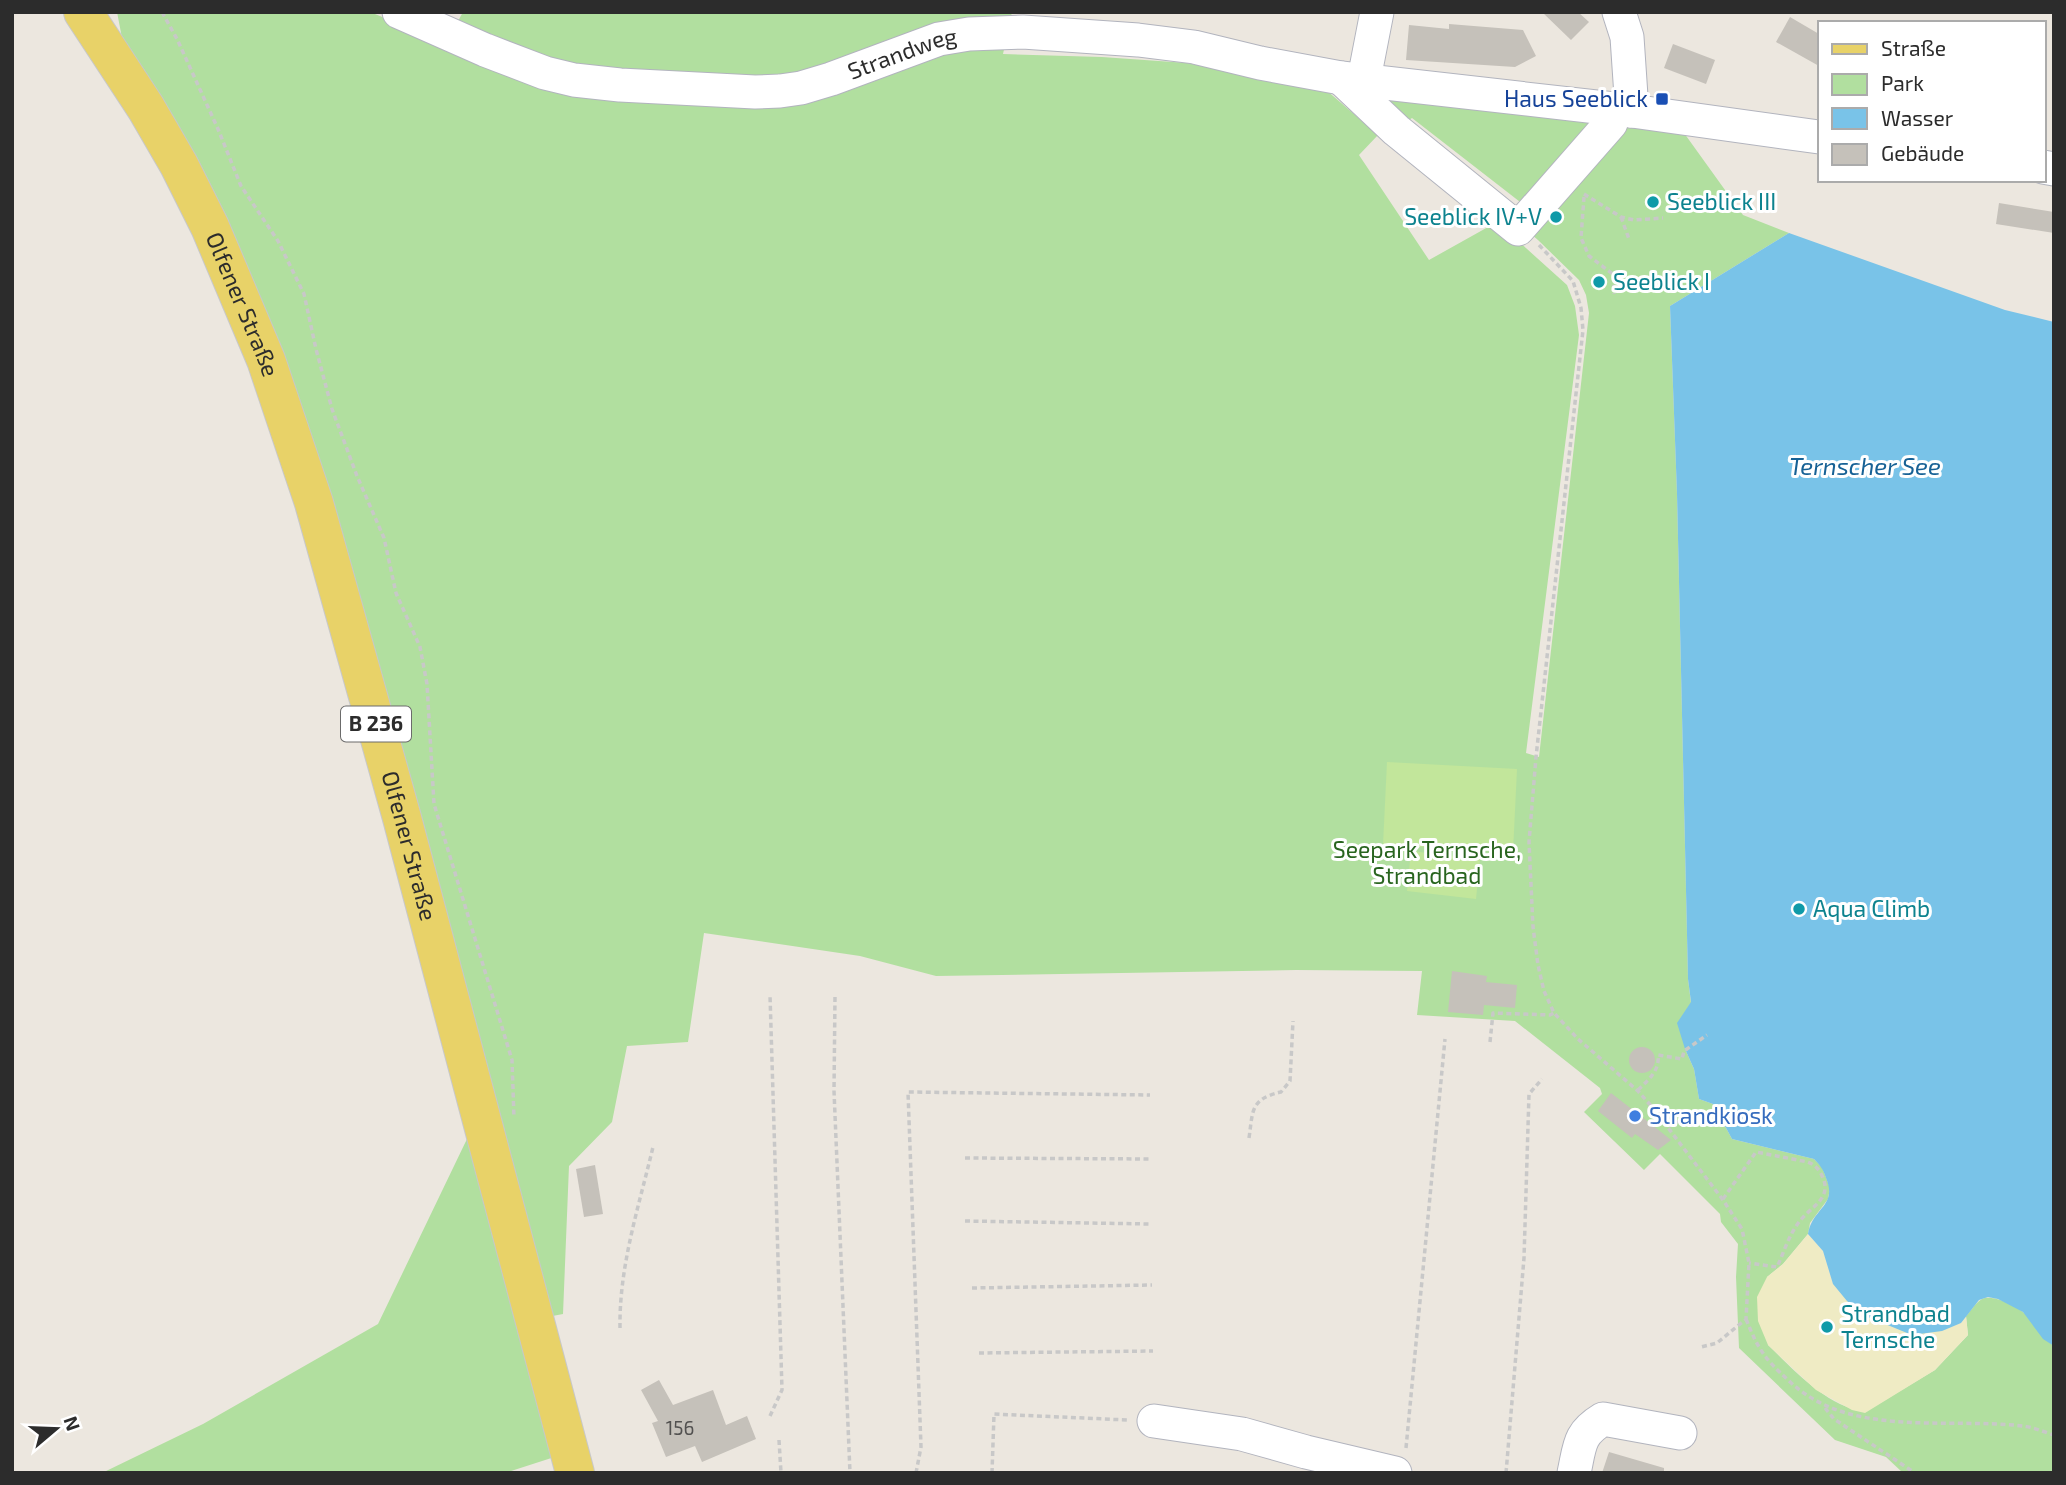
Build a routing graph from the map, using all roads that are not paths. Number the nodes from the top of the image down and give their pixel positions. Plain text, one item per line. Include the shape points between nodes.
1 (82, 12) edge
2 (399, 12) edge
3 (1377, 12) edge
4 (1619, 12) edge
5 (1352, 79) junction
6 (1414, 85) junction
7 (1624, 110) junction
8 (1396, 130) junction
9 (1818, 137) edge
10 (1154, 1421) road end
11 (1680, 1433) dead end
12 (1400, 1466) edge
13 (576, 1473) edge
14 (1574, 1473) edge

1 - 13 main road, Olfener Straße / B 236 via 179,165 271,373 314,503 373,713
2 - 5 street, Strandweg via 545,73 647,87 755,92 801,88 939,39 1023,32 1194,47
3 - 5 street
4 - 7 street via 1627,37
5 - 6 street, Strandweg
5 - 8 street
6 - 7 street, Strandweg
6 - 8 street via 1420,114 1410,126
7 - 8 street via 1518,229
7 - 9 street, Strandweg
10 - 12 street
11 - 14 street via 1603,1419 1582,1438

